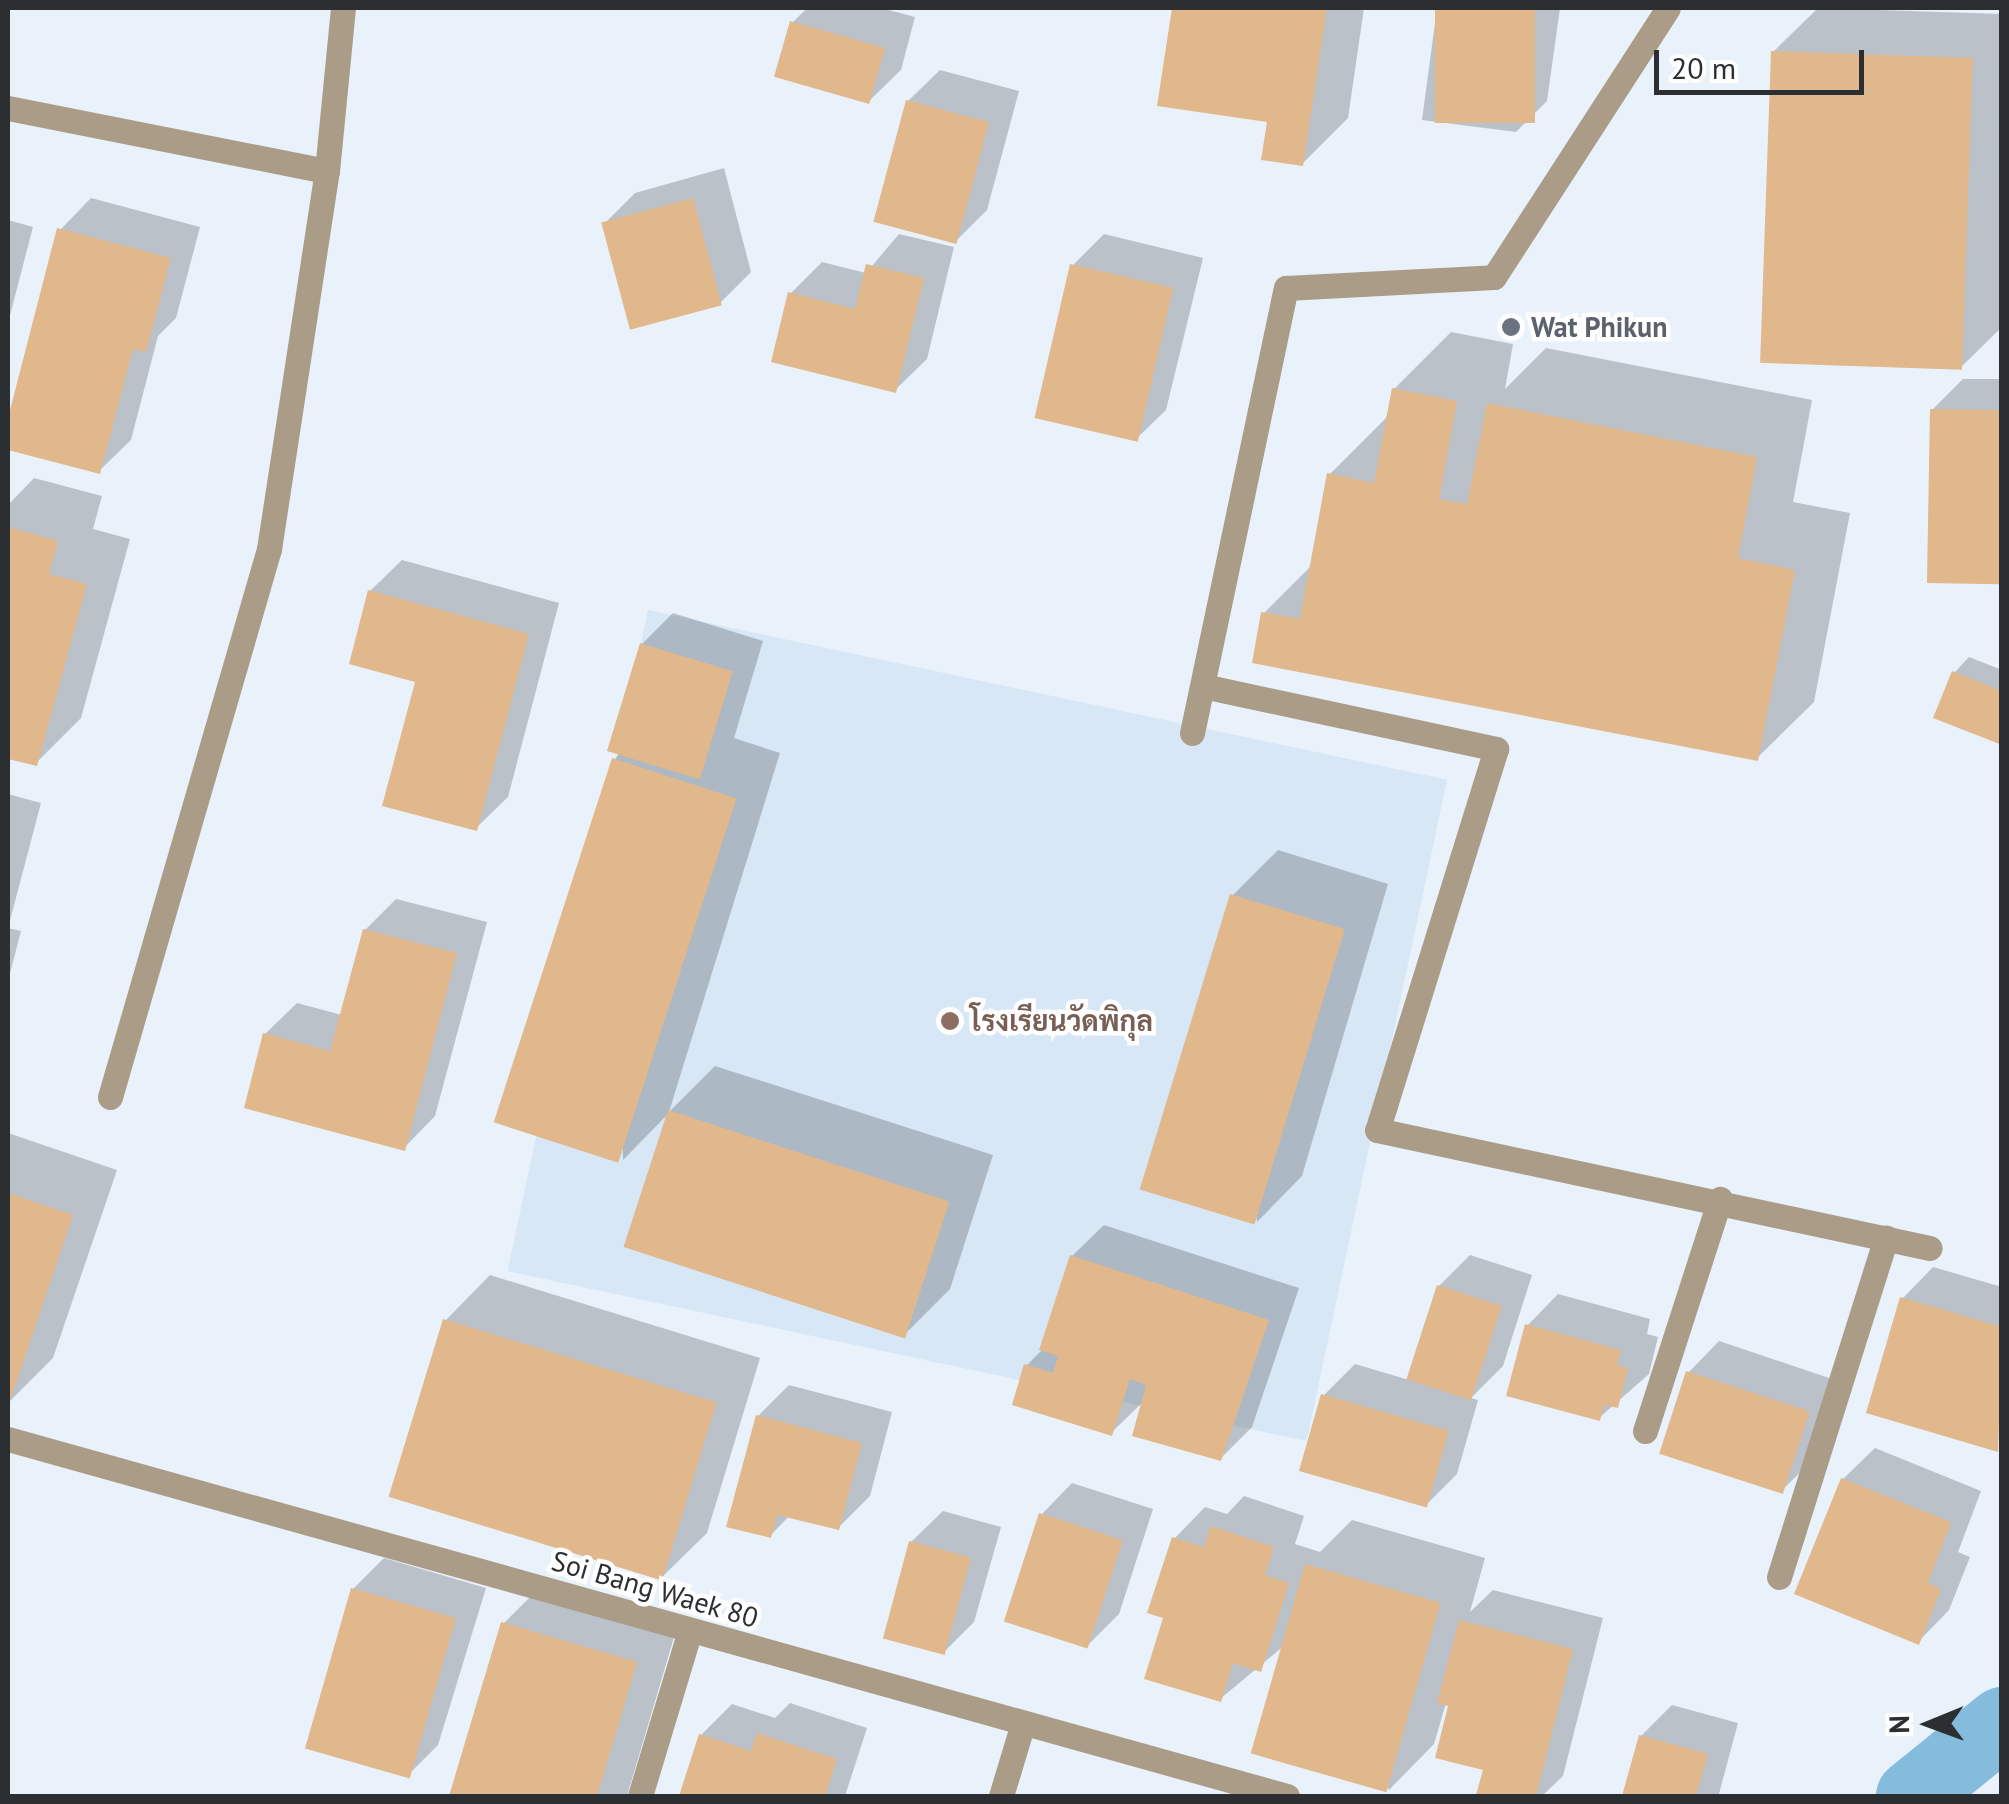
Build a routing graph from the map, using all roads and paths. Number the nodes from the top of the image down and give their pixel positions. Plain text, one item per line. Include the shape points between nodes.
1 (343, 8) edge
2 (1668, 8) edge
3 (8, 108) edge
4 (327, 172) junction
5 (1203, 686) junction
6 (1192, 734) dead end
7 (110, 1097) dead end
8 (1720, 1199) junction
9 (1886, 1237) junction
10 (1930, 1248) dead end
11 (1645, 1431) dead end
12 (8, 1439) edge
13 (1779, 1576) dead end
14 (690, 1630) junction
15 (1022, 1723) junction
16 (640, 1796) edge
17 (1001, 1796) edge
18 (1287, 1796) edge

1 - 4 street
2 - 5 street via 1494,277 1286,288
3 - 4 street
4 - 7 street via 269,548
5 - 6 street
5 - 8 street via 1496,749 1377,1130
8 - 9 street
8 - 11 street
9 - 10 street
9 - 13 street
12 - 14 street, Soi Bang Waek 80
14 - 15 street, Soi Bang Waek 80
14 - 16 street
15 - 17 street
15 - 18 street, Soi Bang Waek 80

